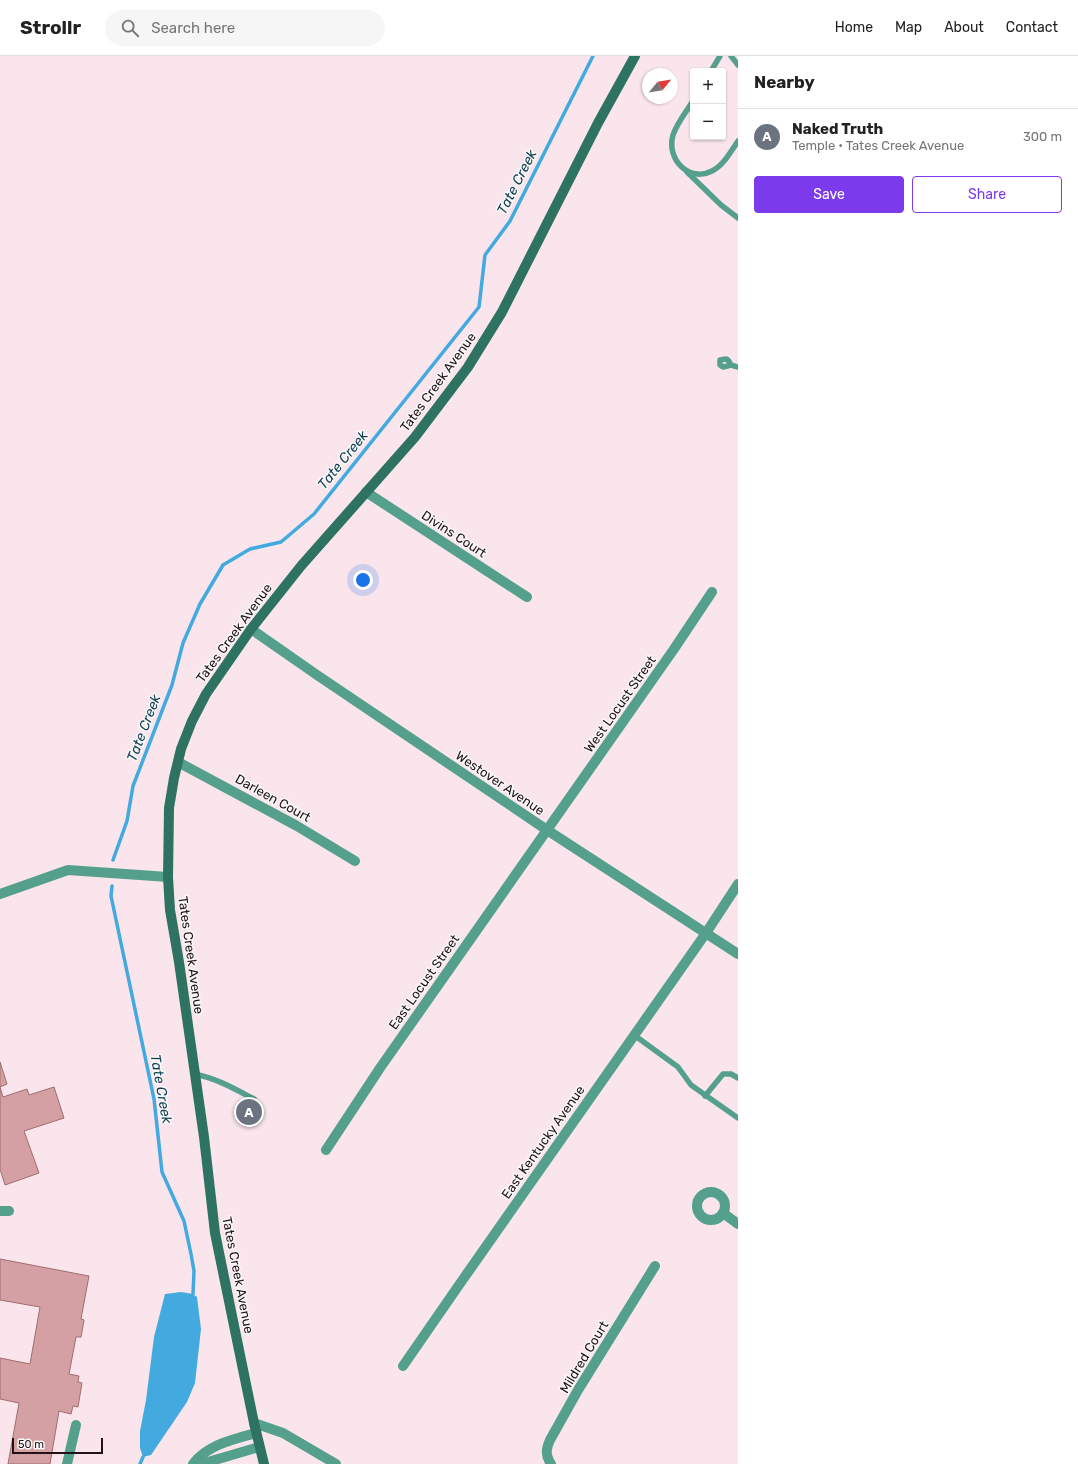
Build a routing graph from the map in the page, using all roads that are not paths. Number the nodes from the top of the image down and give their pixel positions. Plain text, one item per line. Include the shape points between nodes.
1 (635, 56) edge
2 (720, 56) edge
3 (731, 56) edge
4 (738, 66) edge
5 (714, 68) edge
6 (691, 104) edge
7 (738, 141) edge
8 (686, 171) junction
9 (738, 218) edge
10 (731, 365) dead end
11 (738, 367) edge
12 (366, 492) junction
13 (712, 592) dead end
14 (527, 597) dead end
15 (250, 628) junction
16 (178, 762) junction
17 (547, 830) junction
18 (355, 860) dead end
19 (168, 877) junction
20 (738, 884) edge
21 (0, 894) edge
22 (706, 933) junction
23 (738, 954) edge
24 (634, 1034) junction
25 (194, 1074) junction
26 (738, 1078) edge
27 (705, 1096) junction
28 (254, 1099) dead end
29 (738, 1118) edge
30 (326, 1150) dead end
31 (723, 1213) dead end
32 (738, 1224) edge
33 (654, 1266) dead end
34 (403, 1366) dead end
35 (76, 1425) dead end
36 (255, 1428) junction
37 (260, 1448) junction
38 (67, 1464) edge
39 (193, 1464) edge
40 (201, 1464) edge
41 (264, 1464) edge
42 (336, 1464) edge
43 (551, 1464) edge

1 - 12 main road, Tates Creek Avenue via 487,337 436,410
2 - 5 lane
3 - 4 lane
6 - 8 lane via 676,129 672,144 675,160
7 - 8 lane via 714,170 700,174
8 - 9 lane
10 - 11 lane
12 - 14 street, Divins Court
12 - 15 main road, Tates Creek Avenue
13 - 17 street, West Locust Street
15 - 16 main road, Tates Creek Avenue via 206,694 192,721
15 - 17 street, Westover Avenue
16 - 18 street, Darleen Court
16 - 19 main road, Tates Creek Avenue via 170,808
17 - 22 street, Westover Avenue
17 - 30 street, East Locust Street via 380,1068
19 - 21 street via 68,870
19 - 25 main road, Tates Creek Avenue via 170,910
20 - 22 street, East Kentucky Avenue
22 - 23 street, Westover Avenue
22 - 24 street, East Kentucky Avenue
24 - 27 lane via 678,1067 691,1085
24 - 34 street, East Kentucky Avenue
25 - 28 lane via 212,1078
25 - 36 main road, Tates Creek Avenue via 215,1233
26 - 27 lane via 731,1074 723,1074
27 - 29 lane
31 - 32 street
33 - 43 street, Mildred Court via 550,1440 546,1456
35 - 38 street
36 - 37 main road, Tates Creek Avenue
36 - 39 street via 212,1448 197,1458
36 - 42 street via 283,1433
37 - 40 street
37 - 41 main road, Tates Creek Avenue

